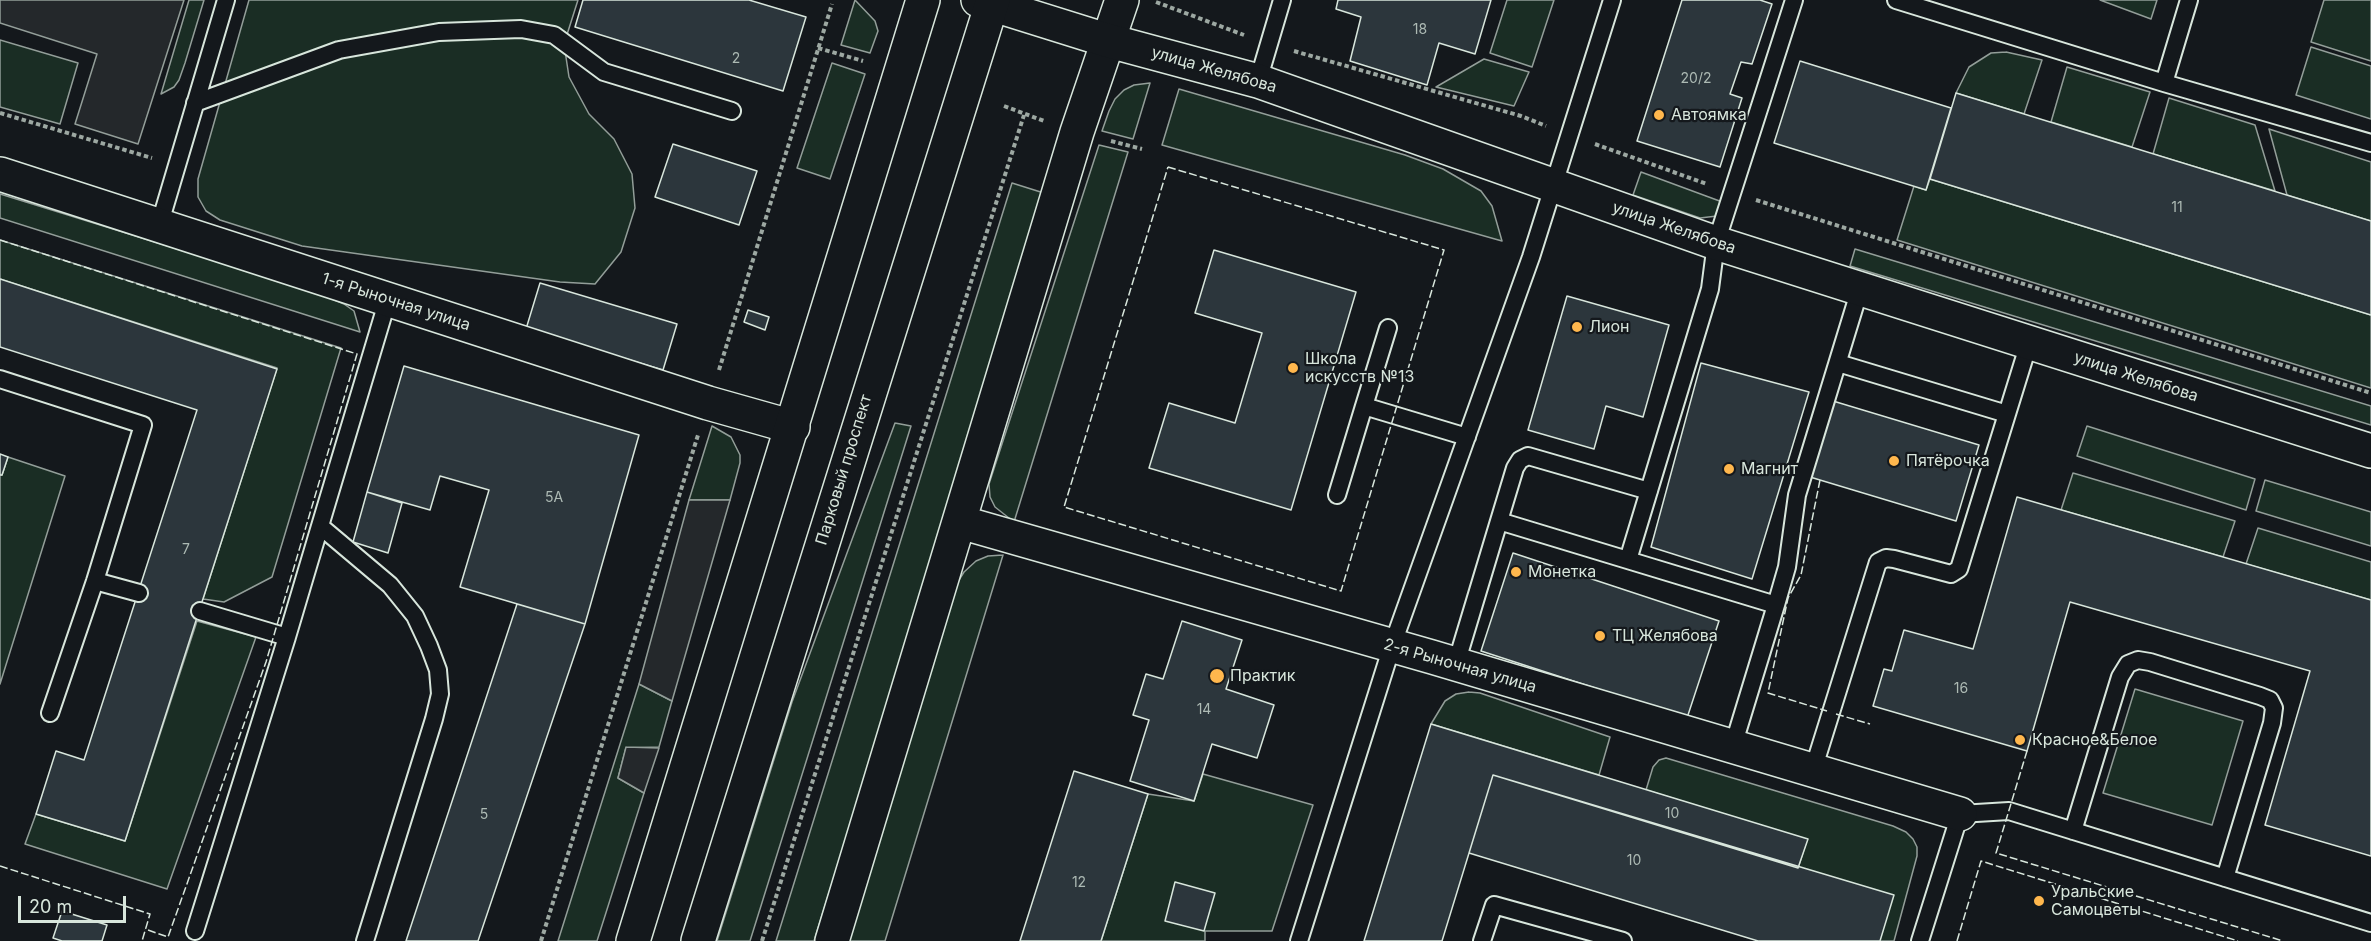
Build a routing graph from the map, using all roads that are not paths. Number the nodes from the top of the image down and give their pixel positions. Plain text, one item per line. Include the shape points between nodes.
1 (226, 0) edge
2 (923, 0) edge
3 (1122, 0) edge
4 (1282, 0) edge
5 (1612, 0) edge
6 (1794, 0) edge
7 (1896, 0) edge
8 (2189, 0) edge
9 (987, 1) edge
10 (1106, 40) junction
11 (1258, 81) junction
12 (2164, 83) junction
13 (195, 103) junction
14 (732, 111) dead end
15 (2371, 143) edge
16 (0, 174) edge
17 (1554, 185) junction
18 (159, 226) junction
19 (1716, 243) junction
20 (1860, 289) junction
21 (388, 299) junction
22 (1388, 328) dead end
23 (2030, 343) junction
24 (1838, 363) junction
25 (0, 379) edge
26 (1364, 406) junction
27 (2007, 414) junction
28 (793, 427) junction
29 (1467, 437) junction
30 (2371, 451) edge
31 (1649, 491) junction
32 (1337, 495) dead end
33 (1499, 521) junction
34 (960, 522) junction
35 (320, 526) junction
36 (1628, 560) junction
37 (95, 581) junction
38 (139, 593) dead end
39 (1776, 605) junction
40 (200, 610) dead end
41 (287, 637) junction
42 (1392, 646) junction
43 (1456, 664) junction
44 (50, 713) dead end
45 (1733, 746) junction
46 (1813, 770) junction
47 (1960, 814) junction
48 (2073, 831) junction
49 (2225, 878) junction
50 (2371, 923) edge
51 (195, 931) dead end
52 (365, 941) edge
53 (633, 941) edge
54 (698, 941) edge
55 (832, 941) edge
56 (1299, 941) edge
57 (1482, 941) edge
58 (1623, 941) edge
59 (1920, 941) edge

1 - 13 lane
2 - 28 street
3 - 10 street
4 - 11 lane
5 - 17 lane
6 - 19 lane
7 - 12 lane
8 - 12 lane
9 - 10 street, улица Желябова
9 - 54 street, Парковый проспект
10 - 11 street, улица Желябова
10 - 34 street
11 - 17 street, улица Желябова
12 - 15 lane
13 - 14 lane via 339,50 439,32 521,29 554,35 604,72
13 - 18 lane
16 - 18 street, 1-я Рыночная улица
17 - 19 street, улица Желябова
17 - 29 lane
18 - 21 street, 1-я Рыночная улица
19 - 20 street, улица Желябова
19 - 31 lane via 1710,289
20 - 23 street, улица Желябова
20 - 24 lane
21 - 28 street, 1-я Рыночная улица
21 - 35 lane
22 - 26 lane
23 - 27 lane
23 - 30 street, улица Желябова
24 - 27 lane
24 - 39 lane via 1797,495 1787,567
25 - 37 lane via 143,425
26 - 29 lane
26 - 32 lane
27 - 46 lane via 1959,569 1952,574 1894,559 1878,562
28 - 53 street
29 - 42 lane
31 - 33 lane via 1528,456 1515,468
31 - 36 lane
33 - 36 lane
33 - 43 lane
34 - 42 street, 2-я Рыночная улица
34 - 55 street
35 - 41 lane
35 - 52 lane via 390,585 415,616 438,670 440,694 434,719
36 - 39 lane
37 - 38 lane
37 - 44 lane
39 - 45 lane
40 - 41 lane
41 - 51 lane
42 - 43 street, 2-я Рыночная улица
42 - 56 lane
43 - 45 street, 2-я Рыночная улица
45 - 46 street, 2-я Рыночная улица
46 - 47 street, 2-я Рыночная улица
47 - 48 lane via 2008,811
47 - 59 lane
48 - 49 lane
48 - 49 lane via 2120,677 2128,664 2138,660 2150,662 2270,700 2274,708
49 - 50 lane
57 - 58 lane via 1494,905

